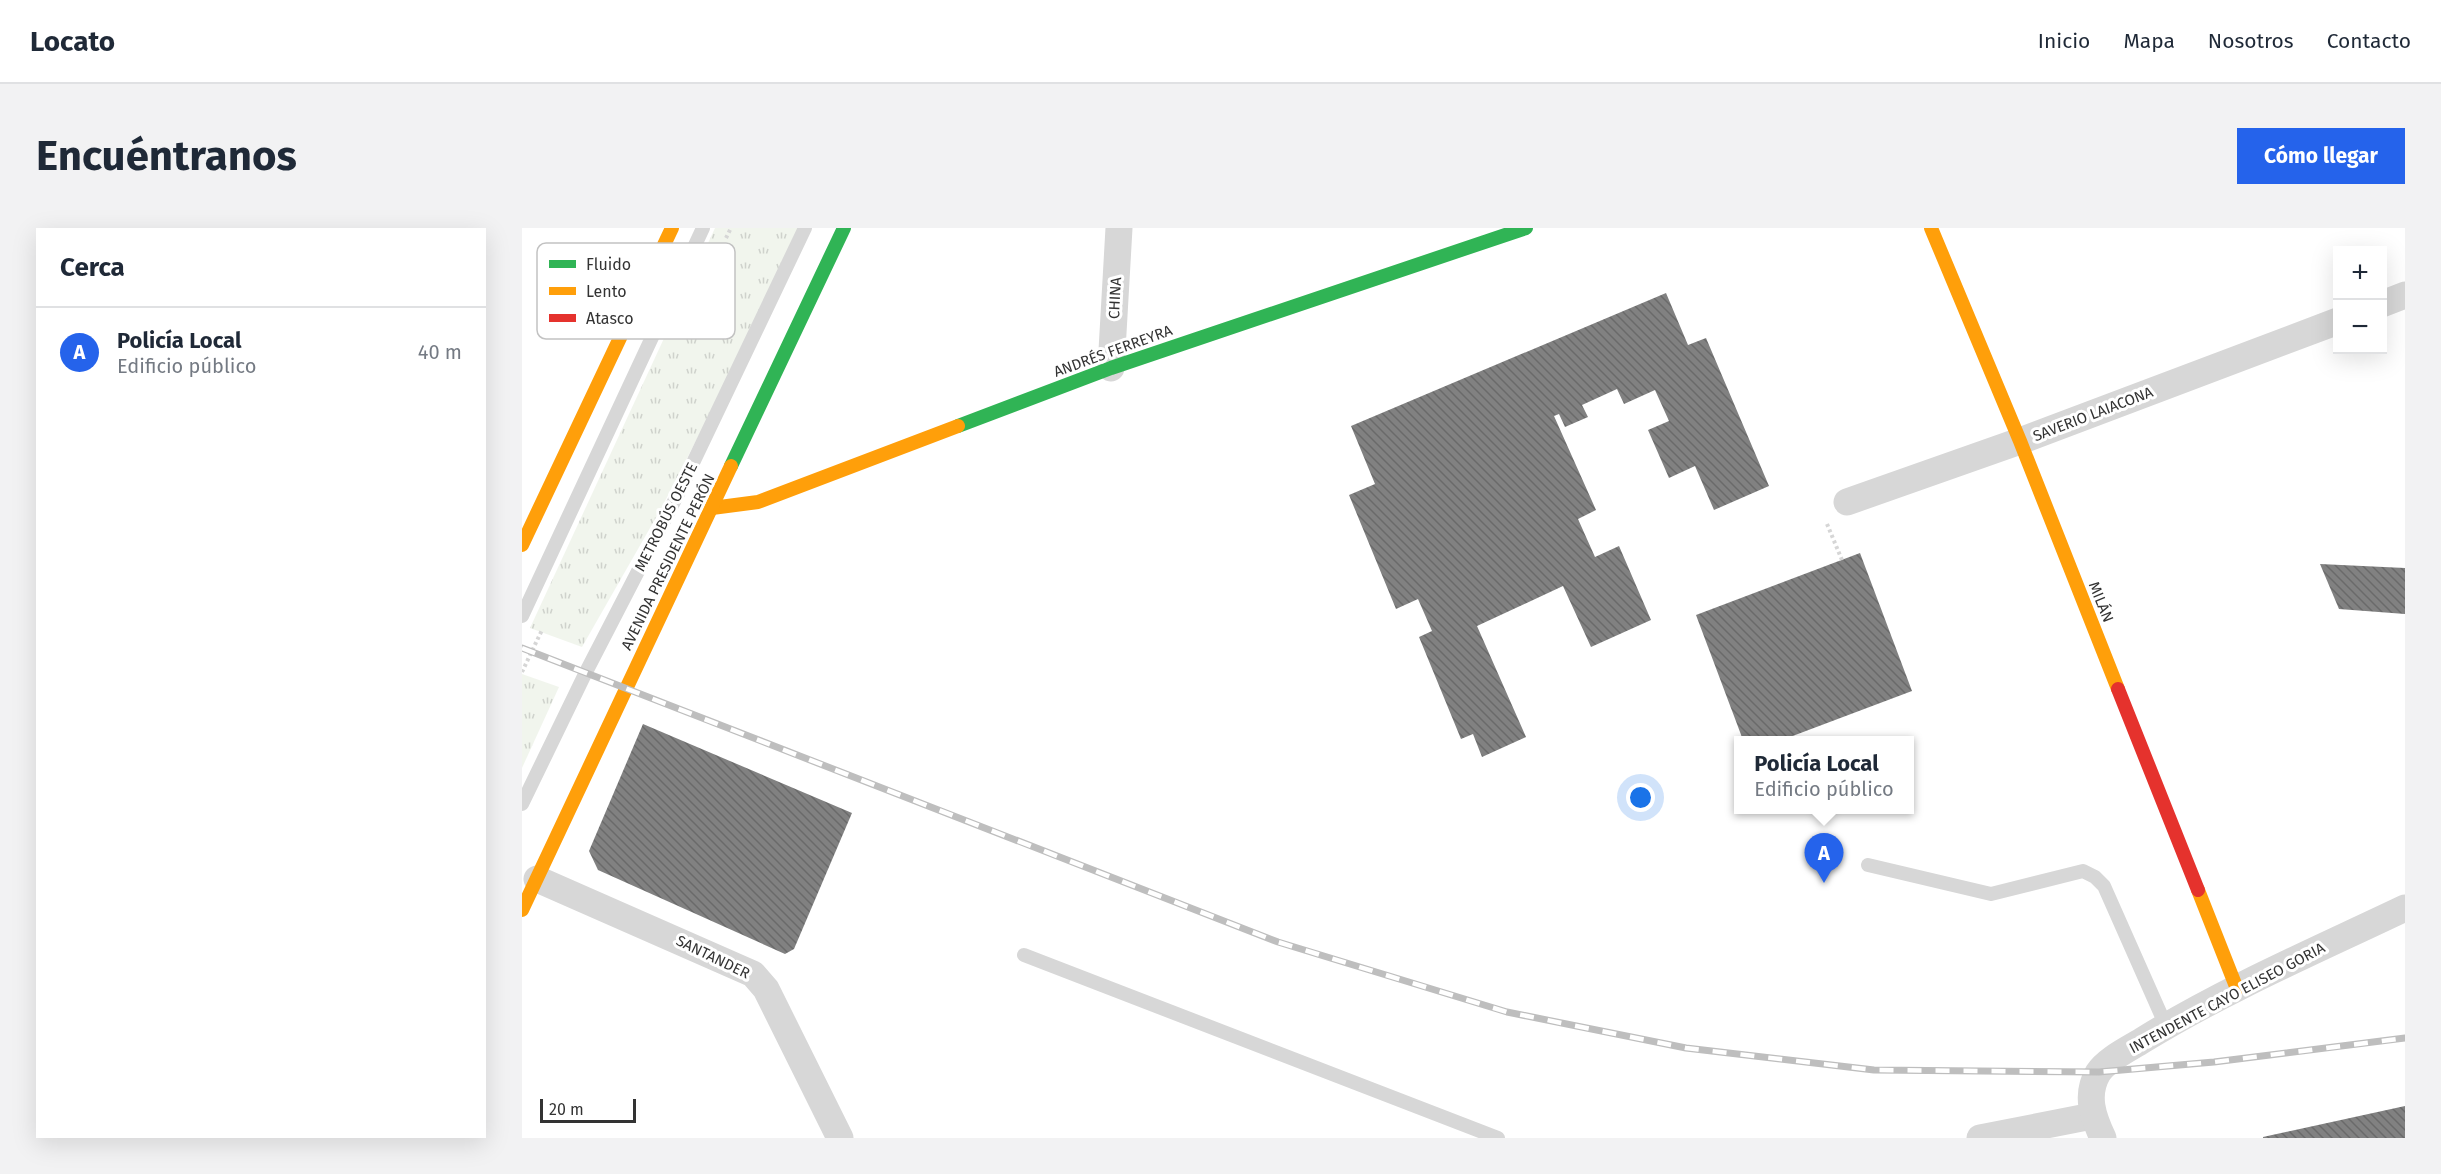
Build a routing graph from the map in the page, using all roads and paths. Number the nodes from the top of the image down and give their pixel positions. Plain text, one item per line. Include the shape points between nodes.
1 (672, 228) edge
2 (703, 228) edge
3 (805, 228) edge
4 (844, 228) edge
5 (1119, 228) edge
6 (1526, 228) edge
7 (1931, 228) edge
8 (1496, 233) edge
9 (664, 243) edge
10 (696, 243) edge
11 (2405, 295) edge
12 (2387, 302) edge
13 (2333, 323) edge
14 (615, 339) edge
15 (651, 339) edge
16 (1111, 368) junction
17 (2020, 441) junction
18 (1847, 502) dead end
19 (530, 504) edge
20 (712, 508) junction
21 (522, 545) edge
22 (522, 616) edge
23 (522, 804) edge
24 (1868, 865) dead end
25 (537, 879) junction
26 (2405, 908) edge
27 (522, 910) edge
28 (1024, 955) dead end
29 (2237, 989) junction
30 (2166, 1026) junction
31 (2098, 1127) edge
32 (840, 1138) edge
33 (1498, 1138) edge
34 (1980, 1138) edge

1 - 9 street
2 - 10 lane
3 - 23 lane, METROBÚS OESTE via 680,490
4 - 20 street, AVENIDA PRESIDENTE PERÓN
5 - 16 street, CHINA
6 - 8 street, ANDRÉS FERREYRA
7 - 17 street, MILÁN
8 - 16 street, ANDRÉS FERREYRA
11 - 12 street
13 - 17 street, SAVERIO LAIACONA
14 - 19 street
15 - 22 lane
16 - 20 street, ANDRÉS FERREYRA via 758,502
17 - 18 street, SAVERIO LAIACONA
17 - 29 street, MILÁN
19 - 21 street
20 - 25 street, AVENIDA PRESIDENTE PERÓN
24 - 30 lane via 1991,894 2083,871 2095,877 2104,886
25 - 27 street, AVENIDA PRESIDENTE PERÓN
25 - 32 street, SANTANDER via 753,974 766,989
26 - 29 street, INTENDENTE CAYO ELISEO GORIA
28 - 33 lane
29 - 30 street, INTENDENTE CAYO ELISEO GORIA
30 - 31 street, INTENDENTE CAYO ELISEO GORIA via 2118,1055 2099,1072 2091,1094
31 - 34 street, INTENDENTE CAYO ELISEO GORIA

